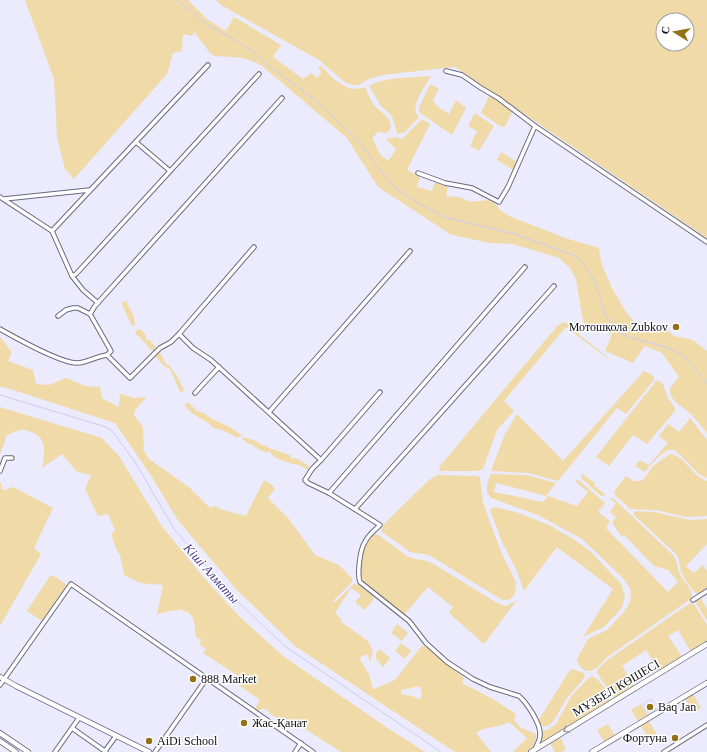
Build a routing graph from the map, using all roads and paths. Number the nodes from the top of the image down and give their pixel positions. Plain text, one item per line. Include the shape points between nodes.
1 (208, 65) dead end
2 (446, 72) dead end
3 (259, 74) dead end
4 (282, 98) dead end
5 (535, 126) junction
6 (136, 142) junction
7 (170, 172) junction
8 (418, 174) dead end
9 (90, 190) junction
10 (2, 198) edge
11 (52, 231) junction
12 (707, 242) edge
13 (254, 247) dead end
14 (410, 250) dead end
15 (525, 267) dead end
16 (72, 276) junction
17 (554, 286) dead end
18 (98, 303) junction
19 (90, 314) junction
20 (58, 316) dead end
21 (0, 329) edge
22 (179, 334) junction
23 (107, 355) junction
24 (219, 367) junction
25 (380, 392) dead end
26 (195, 393) dead end
27 (269, 412) junction
28 (12, 458) dead end
29 (321, 460) junction
30 (0, 471) edge
31 (329, 493) junction
32 (355, 509) junction
33 (707, 590) edge
34 (693, 600) dead end
35 (707, 644) edge
36 (2, 678) edge
37 (207, 678) junction
38 (707, 683) edge
39 (0, 685) edge
40 (79, 718) junction
41 (707, 725) edge
42 (72, 728) junction
43 (0, 733) edge
44 (116, 736) junction
45 (0, 741) edge
46 (301, 744) junction
47 (105, 751) edge
48 (533, 751) edge
49 (16, 752) edge
50 (28, 752) edge
51 (55, 752) edge
52 (149, 752) edge
53 (155, 752) edge
54 (295, 752) edge
55 (313, 752) edge
56 (592, 752) edge
57 (664, 752) edge

1 - 6 street
2 - 5 street via 466,78
3 - 7 street
4 - 18 street
5 - 8 street via 499,202 469,187 445,184
5 - 12 street
6 - 7 street
6 - 9 street
7 - 16 street
9 - 10 street
9 - 11 street
10 - 11 street
11 - 16 street
13 - 22 street
14 - 27 street
15 - 31 street
16 - 18 street
17 - 32 street
18 - 19 street
19 - 20 street via 73,308
19 - 23 street via 112,351
21 - 23 street via 50,355 72,363 81,363
22 - 23 street via 160,348 130,378
22 - 24 street
24 - 26 street
24 - 27 street
25 - 29 street
27 - 29 street
28 - 30 street via 5,458
29 - 31 street via 306,480
31 - 32 street
32 - 48 street via 380,525 364,543 359,579 363,585 408,621 426,643 447,662 473,679 520,696 540,728 540,737
33 - 34 street
35 -> 48 street, МҰЗБЕЛ КӨШЕСІ
36 - 37 street via 71,584
36 - 39 street
36 - 40 street
37 - 46 street
37 - 53 street
38 - 56 street
40 - 42 street
40 - 44 street
41 - 57 street
42 - 47 street
42 - 51 street
43 - 50 street
44 - 47 street
44 - 52 street
45 - 49 street
46 - 54 street
46 - 55 street

